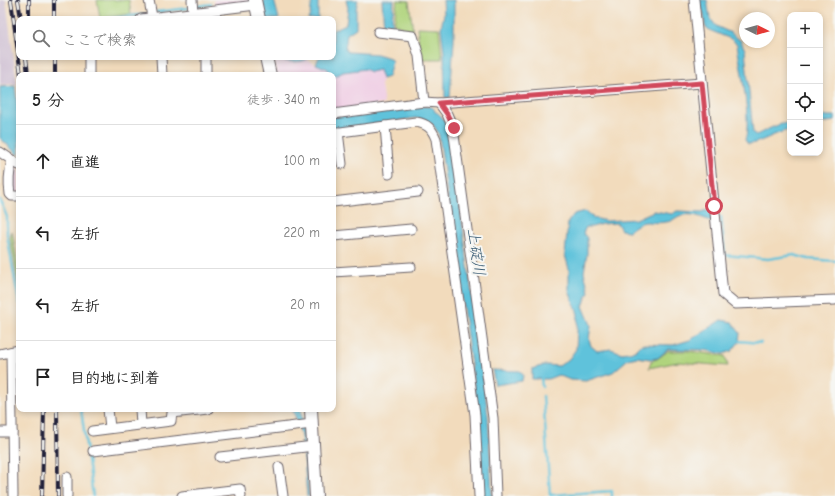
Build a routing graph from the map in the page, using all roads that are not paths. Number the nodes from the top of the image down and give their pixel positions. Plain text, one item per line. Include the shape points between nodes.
1 (149, 0) edge
2 (192, 0) edge
3 (694, 0) edge
4 (255, 2) edge
5 (193, 12) junction
6 (204, 15) edge
7 (156, 16) edge
8 (169, 16) edge
9 (258, 16) edge
10 (378, 32) dead end
11 (89, 60) edge
12 (161, 60) edge
13 (206, 60) edge
14 (267, 60) edge
15 (89, 72) edge
16 (162, 72) edge
17 (206, 72) edge
18 (269, 72) edge
19 (702, 83) junction
20 (424, 102) junction
21 (439, 103) junction
22 (336, 114) edge
23 (385, 126) junction
24 (336, 133) edge
25 (0, 152) edge
26 (15, 162) edge
27 (342, 164) dead end
28 (389, 174) dead end
29 (418, 192) dead end
30 (16, 196) edge
31 (336, 202) edge
32 (411, 229) dead end
33 (336, 236) edge
34 (411, 267) dead end
35 (336, 272) edge
36 (835, 300) edge
37 (15, 351) edge
38 (0, 354) edge
39 (108, 412) edge
40 (140, 412) edge
41 (172, 412) edge
42 (310, 412) edge
43 (141, 424) junction
44 (304, 425) junction
45 (110, 428) junction
46 (92, 431) dead end
47 (0, 432) edge
48 (12, 432) junction
49 (307, 447) junction
50 (93, 451) dead end
51 (220, 457) dead end
52 (278, 467) dead end
53 (67, 477) dead end
54 (13, 496) edge
55 (67, 496) edge
56 (182, 496) edge
57 (241, 496) edge
58 (283, 496) edge
59 (316, 496) edge
60 (479, 496) edge
61 (496, 496) edge

1 - 7 street
2 - 5 street
3 - 19 street
4 - 6 street
4 - 9 main road
5 - 6 street
5 - 8 street
10 - 20 street via 413,36 419,56
11 - 15 street
12 - 16 street
13 - 17 street
14 - 18 main road
19 - 21 street
19 - 36 street via 723,294 734,304
20 - 21 street
20 - 22 street
21 - 61 street via 454,128 493,418
23 - 24 street
23 - 28 street
23 - 60 street via 416,122 425,124 432,130 436,139 474,415
24 - 27 street
25 - 26 street
26 - 30 street via 9,172 8,186 10,194
29 - 31 street
32 - 33 street
34 - 35 street
37 - 38 street
37 - 48 street
39 - 45 street
40 - 43 street
41 - 43 street via 172,421
42 - 44 main road
43 - 45 street
44 - 49 main road
44 - 50 street
45 - 46 street
47 - 48 street
48 - 54 street
49 - 51 street
49 - 59 main road
52 - 58 street
53 - 55 street
56 - 57 street via 240,489

